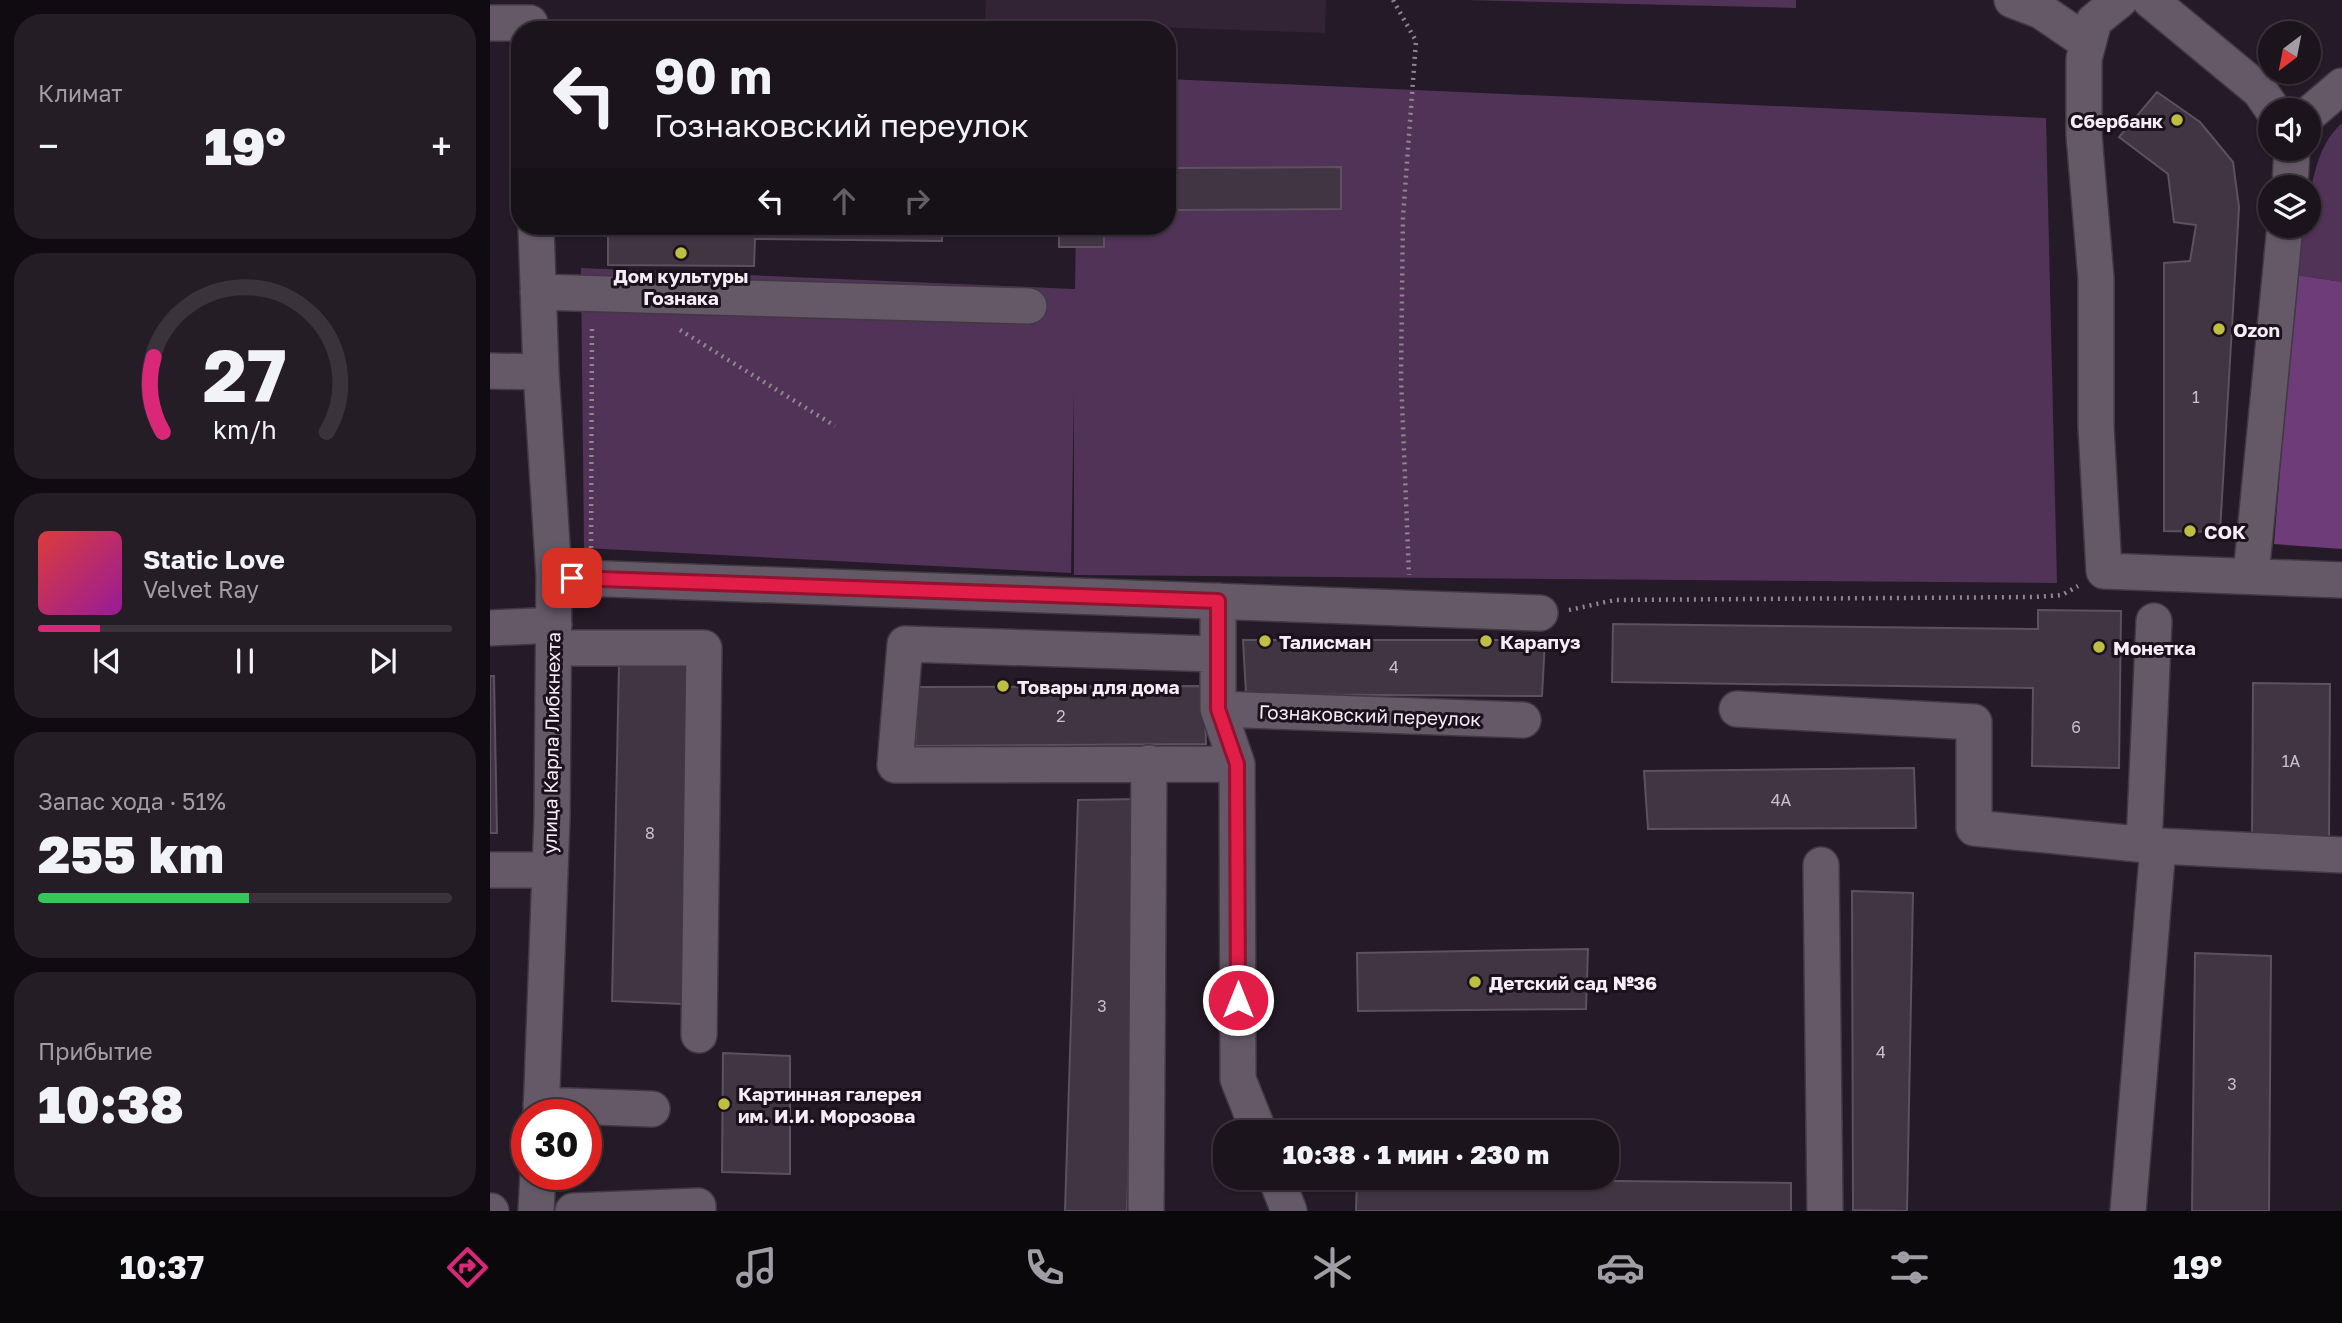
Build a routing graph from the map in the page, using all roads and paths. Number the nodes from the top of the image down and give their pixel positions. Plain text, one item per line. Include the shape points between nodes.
1 (1393, 0) edge
2 (2012, 0) edge
3 (2120, 0) edge
4 (2150, 0) edge
5 (530, 18) edge
6 (490, 23) edge
7 (2088, 43) junction
8 (2342, 86) edge
9 (2265, 98) edge
10 (2321, 104) edge
11 (536, 235) edge
12 (2284, 238) edge
13 (538, 292) junction
14 (592, 294) junction
15 (1029, 306) dead end
16 (670, 324) dead end
17 (490, 371) edge
18 (541, 372) junction
19 (835, 426) dead end
20 (2104, 571) junction
21 (2252, 575) junction
22 (554, 577) junction
23 (591, 578) junction
24 (2342, 580) edge
25 (1218, 601) junction
26 (1591, 607) dead end
27 (1406, 608) junction
28 (1540, 612) dead end
29 (2154, 621) dead end
30 (490, 628) edge
31 (554, 637) junction
32 (1216, 654) junction
33 (1218, 709) junction
34 (1737, 709) dead end
35 (1523, 720) dead end
36 (1149, 763) junction
37 (1237, 764) junction
38 (2151, 845) junction
39 (2342, 855) edge
40 (1821, 865) dead end
41 (490, 870) edge
42 (548, 870) junction
43 (699, 1035) dead end
44 (541, 1099) edge
45 (602, 1109) edge
46 (652, 1109) dead end
47 (1253, 1120) edge
48 (537, 1190) edge
49 (1281, 1190) edge
50 (536, 1211) edge
51 (573, 1211) edge
52 (698, 1211) edge
53 (1146, 1211) edge
54 (1289, 1211) edge
55 (1825, 1211) edge
56 (2128, 1211) edge

1 - 27 path via 1416,41 1403,216
2 - 7 street via 2041,10
3 - 7 street via 2094,22
4 - 9 street
5 - 6 street
7 - 20 street via 2084,135 2096,278 2096,427
8 - 10 street
11 - 13 street, улица Карла Либкнехта
12 - 21 street
13 - 14 street
13 - 18 street, улица Карла Либкнехта
14 - 15 street
14 - 23 path
16 - 19 path
17 - 18 street
18 - 22 street, улица Карла Либкнехта
20 - 21 street
20 - 26 path via 2062,595 2035,597 1615,600
21 - 24 street
22 - 23 street
22 - 31 street, улица Карла Либкнехта
23 - 25 street
25 - 27 street
25 - 32 street
27 - 28 street
29 - 38 street
30 - 31 street
31 - 42 street, улица Карла Либкнехта
31 - 43 street via 704,649
32 - 33 street
32 - 36 street via 905,645 895,765
33 - 35 street, Гознаковский переулок
33 - 37 street
34 - 38 street via 1974,722 1974,828
36 - 37 street
36 - 53 street
37 - 47 street via 1238,1079
38 - 39 street
38 - 56 street
40 - 55 street
41 - 42 street
42 - 44 street, улица Карла Либкнехта
45 - 46 street
48 - 50 street
49 - 54 street
51 - 52 street via 698,1206

